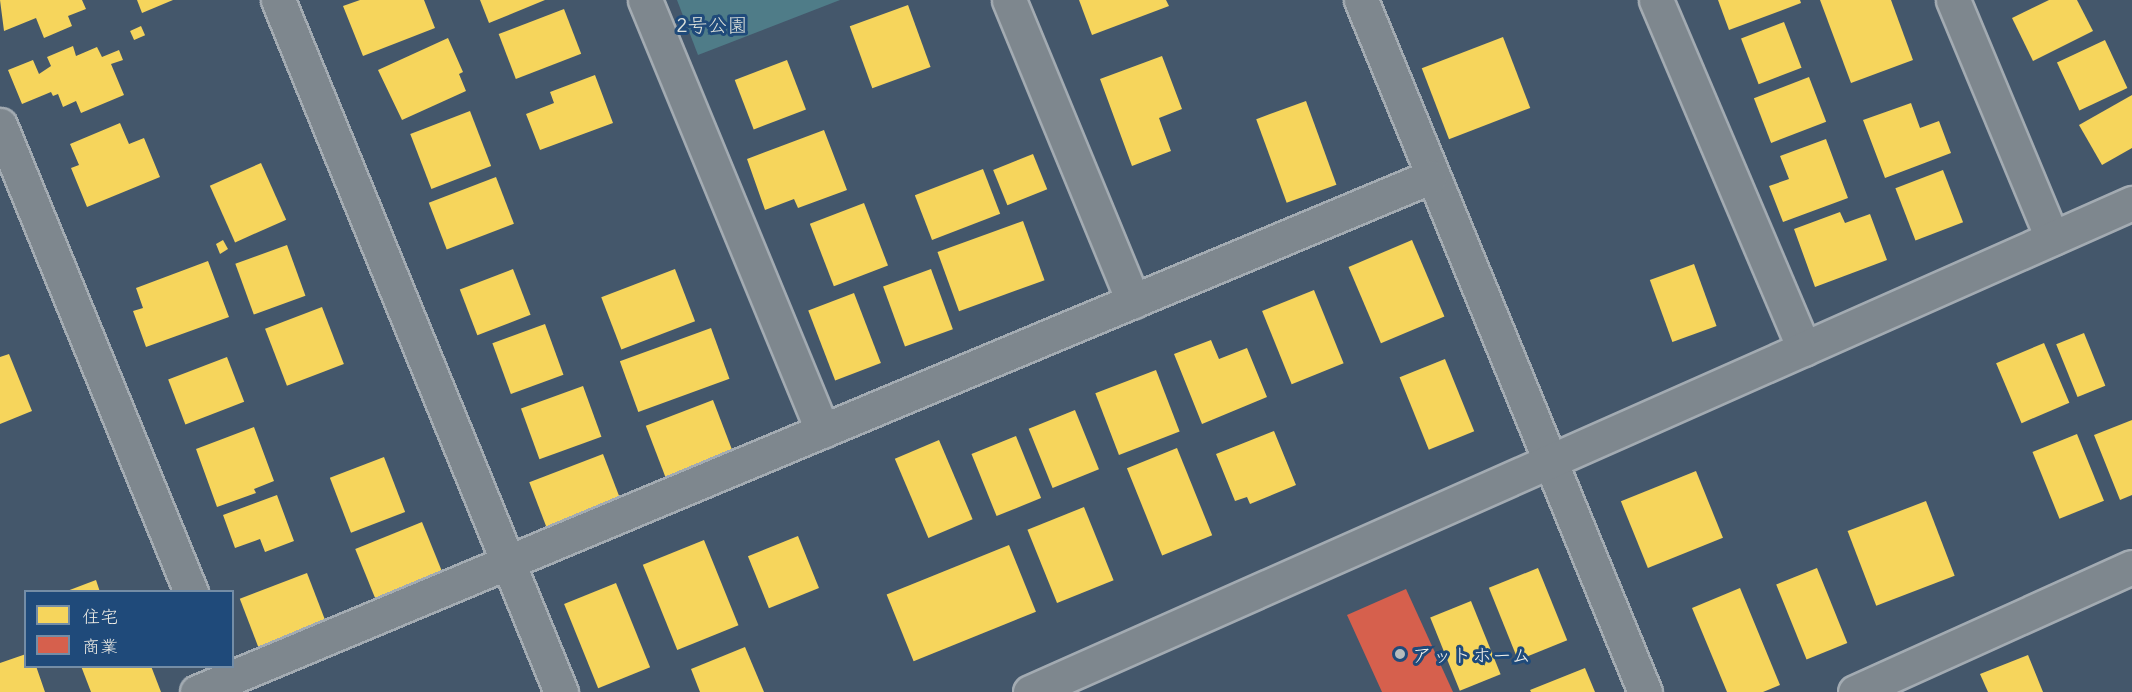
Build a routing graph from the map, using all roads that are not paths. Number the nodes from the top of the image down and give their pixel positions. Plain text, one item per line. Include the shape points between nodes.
1 (278, 0) edge
2 (645, 0) edge
3 (1009, 0) edge
4 (1361, 0) edge
5 (1656, 0) edge
6 (1953, 0) edge
7 (0, 125) edge
8 (1430, 177) junction
9 (2132, 203) edge
10 (2052, 238) junction
11 (1133, 301) junction
12 (1804, 349) junction
13 (823, 431) junction
14 (1552, 462) junction
15 (508, 562) junction
16 (2132, 567) edge
17 (191, 590) edge
18 (225, 673) edge
19 (197, 692) edge
20 (561, 692) edge
21 (1030, 692) edge
22 (1645, 692) edge
23 (1855, 692) edge

1 - 15 street
2 - 13 street
3 - 11 street
4 - 8 street
5 - 12 street
6 - 10 street
7 - 17 street
8 - 11 street
8 - 14 street
9 - 10 street
10 - 12 street
11 - 13 street
12 - 14 street
13 - 15 street
14 - 21 street
14 - 22 street
15 - 18 street
15 - 20 street
16 - 23 street
18 - 19 street

